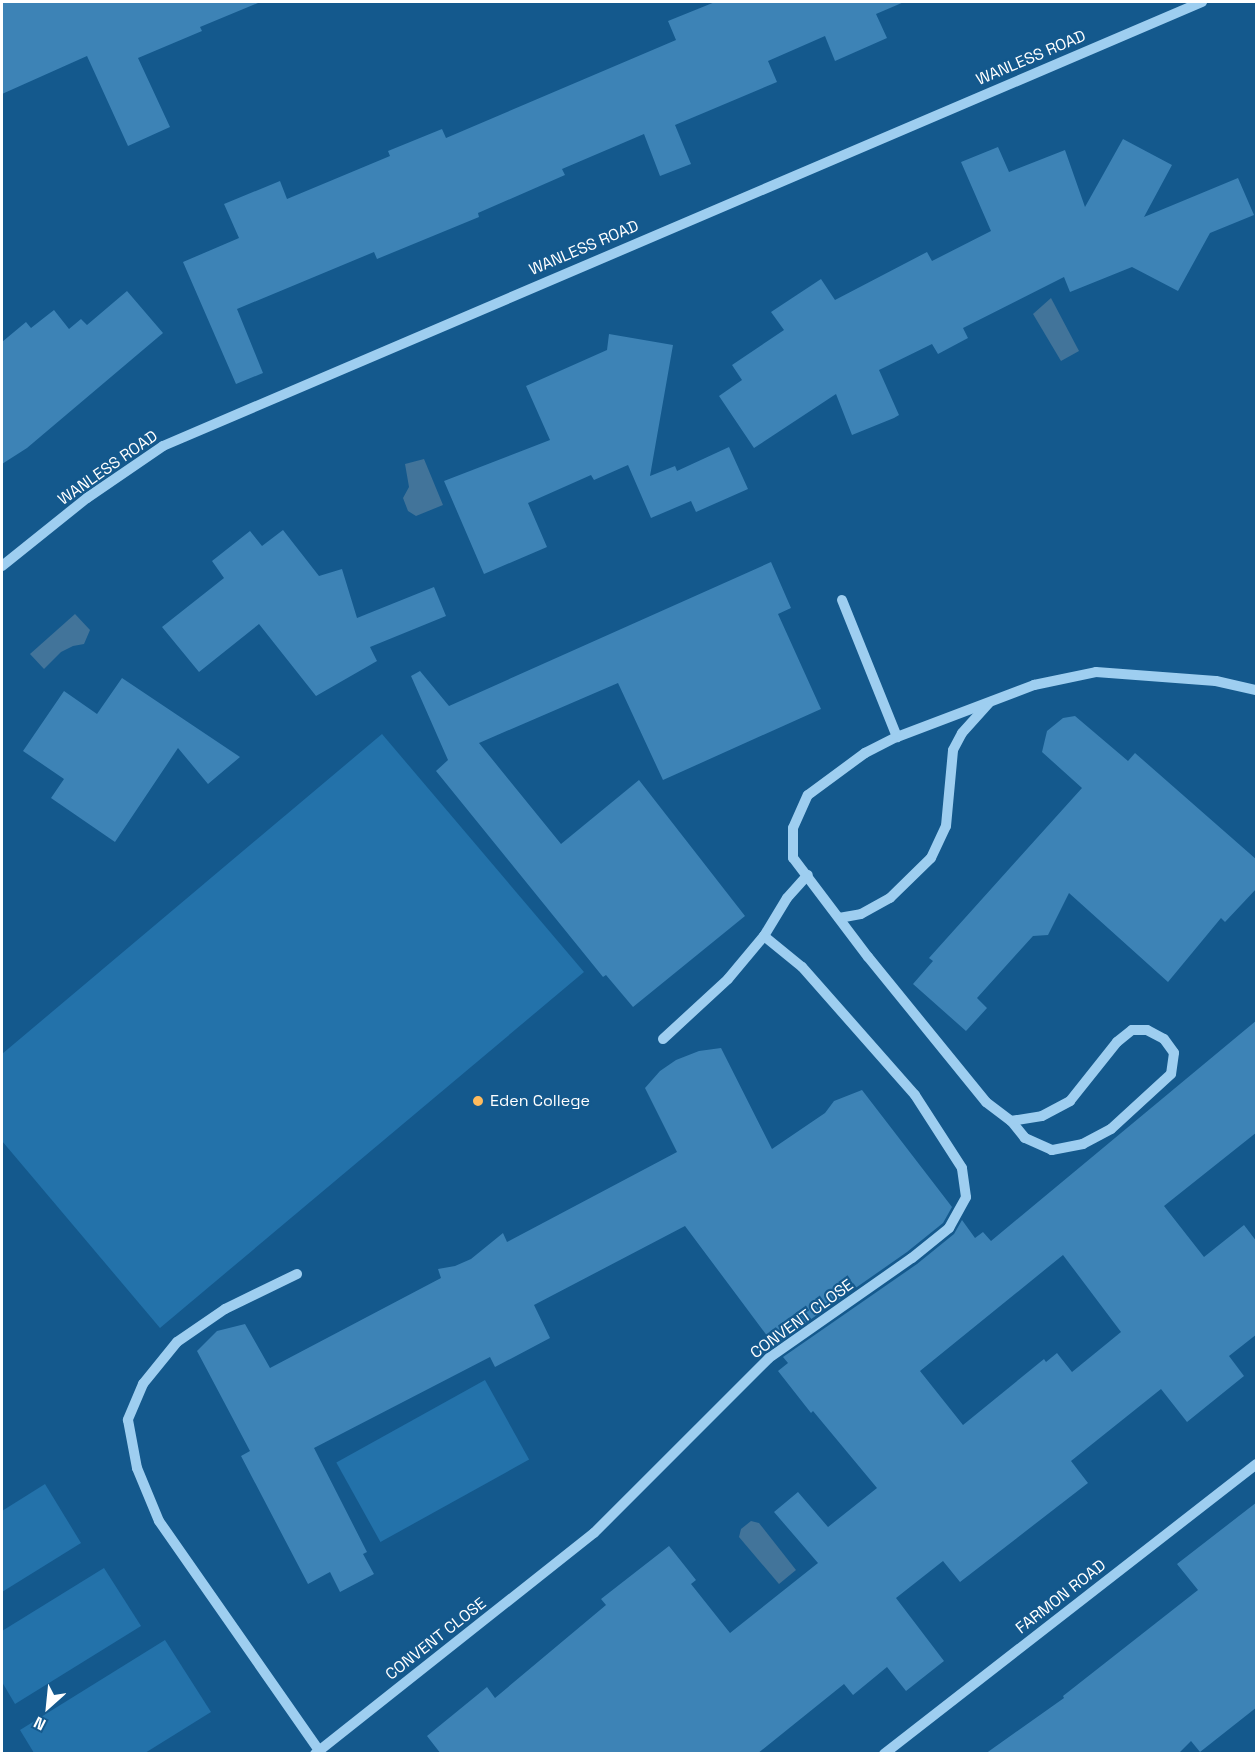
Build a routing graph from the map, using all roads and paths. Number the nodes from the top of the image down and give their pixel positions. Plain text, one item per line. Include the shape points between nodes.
1 (1202, 2) edge
2 (2, 566) edge
3 (842, 600) dead end
4 (1257, 690) edge
5 (992, 701) junction
6 (897, 737) junction
7 (808, 875) junction
8 (839, 918) junction
9 (764, 936) junction
10 (663, 1039) dead end
11 (1011, 1121) junction
12 (297, 1274) dead end
13 (1257, 1464) edge
14 (317, 1752) edge
15 (884, 1754) edge

1 - 2 street, WANLESS ROAD via 163,446 87,498
3 - 6 street
4 - 5 street via 1216,681 1096,672 1034,685
5 - 6 street
5 - 8 street via 962,733 953,750 946,826 931,858 890,898 861,914
6 - 7 street via 865,753 808,795 793,828 793,858
7 - 8 street
7 - 9 street via 787,898
8 - 11 street via 986,1102
9 - 10 street via 728,979
9 - 14 street, CONVENT CLOSE via 802,967 915,1095 962,1168 966,1197 949,1228 769,1358 594,1533
11 - 11 street via 1042,1116 1070,1101 1132,1030 1147,1030 1164,1039 1174,1053 1171,1074 1156,1090 1111,1129 1083,1144 1052,1150 1025,1138
12 - 14 street via 225,1309 177,1342 142,1384 128,1420 137,1468 159,1521
13 - 15 street, FARMON ROAD

